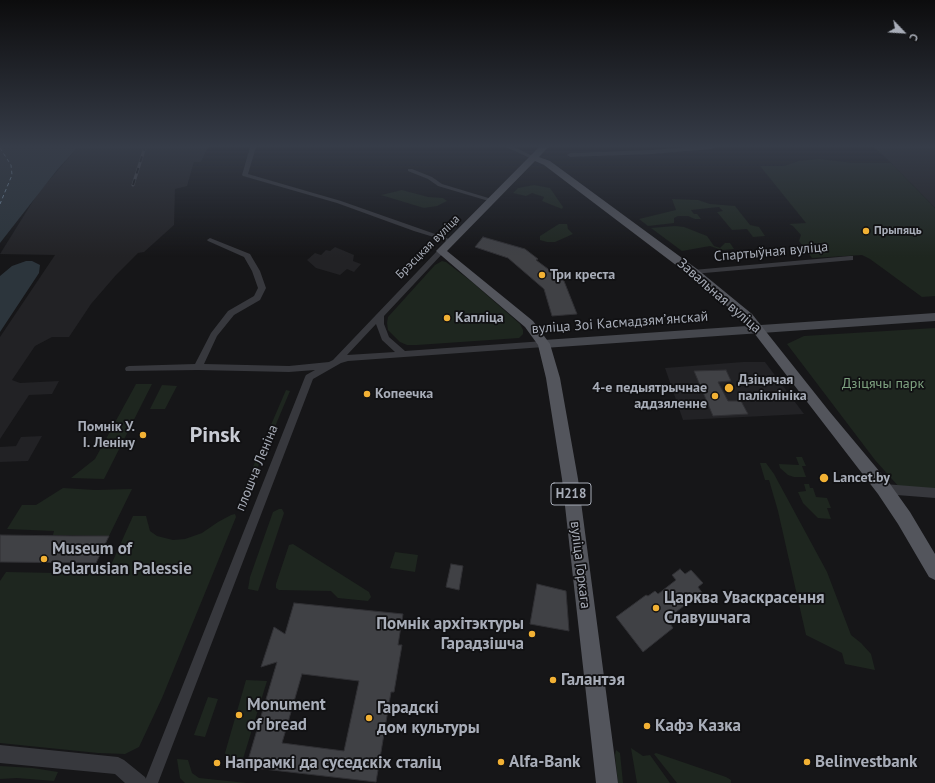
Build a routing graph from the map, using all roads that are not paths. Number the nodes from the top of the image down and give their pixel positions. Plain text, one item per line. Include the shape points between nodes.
1 (277, 184) edge
2 (438, 184) edge
3 (508, 184) edge
4 (575, 184) edge
5 (492, 200) junction
6 (210, 240) dead end
7 (447, 246) junction
8 (850, 258) dead end
9 (693, 272) junction
10 (380, 314) junction
11 (935, 317) edge
12 (758, 330) junction
13 (544, 344) junction
14 (403, 354) junction
15 (331, 365) junction
16 (198, 366) junction
17 (129, 369) dead end
18 (884, 489) junction
19 (935, 493) edge
20 (935, 571) edge
21 (0, 754) edge
22 (139, 783) edge
23 (151, 783) edge
24 (607, 783) edge

1 - 7 street, вуліца Горкага via 339,202 416,230
2 - 5 street
3 - 5 main road, Брэсцкая вуліца
4 - 9 main road, Завальная вуліца
5 - 7 main road, Брэсцкая вуліца
6 - 16 street via 247,256 262,288 257,298 231,314 214,335
7 - 10 street, Брэсцкая вуліца
7 - 13 main road, вуліца Горкага / Н218 via 529,324
8 - 9 street, Спартыўная вуліца
9 - 12 main road, Завальная вуліца via 748,318
10 - 14 street via 380,324 385,338
10 - 15 street, Брэсцкая вуліца
11 - 12 main road, вуліца Зоі Касмадзямʼянскай
12 - 13 main road, вуліца Зоі Касмадзямʼянскай
12 - 18 main road, Завальная вуліца
13 - 14 street, вуліца Зоі Касмадзямʼянскай
13 - 24 main road, вуліца Горкага / Н218 via 554,378 570,480
14 - 15 street, вуліца Зоі Касмадзямʼянскай via 348,358
15 - 16 street via 289,369
15 - 23 street, плошча Леніна via 309,377
16 - 17 street
18 - 19 street
18 - 20 main road, Завальная вуліца
21 - 22 street via 118,766

